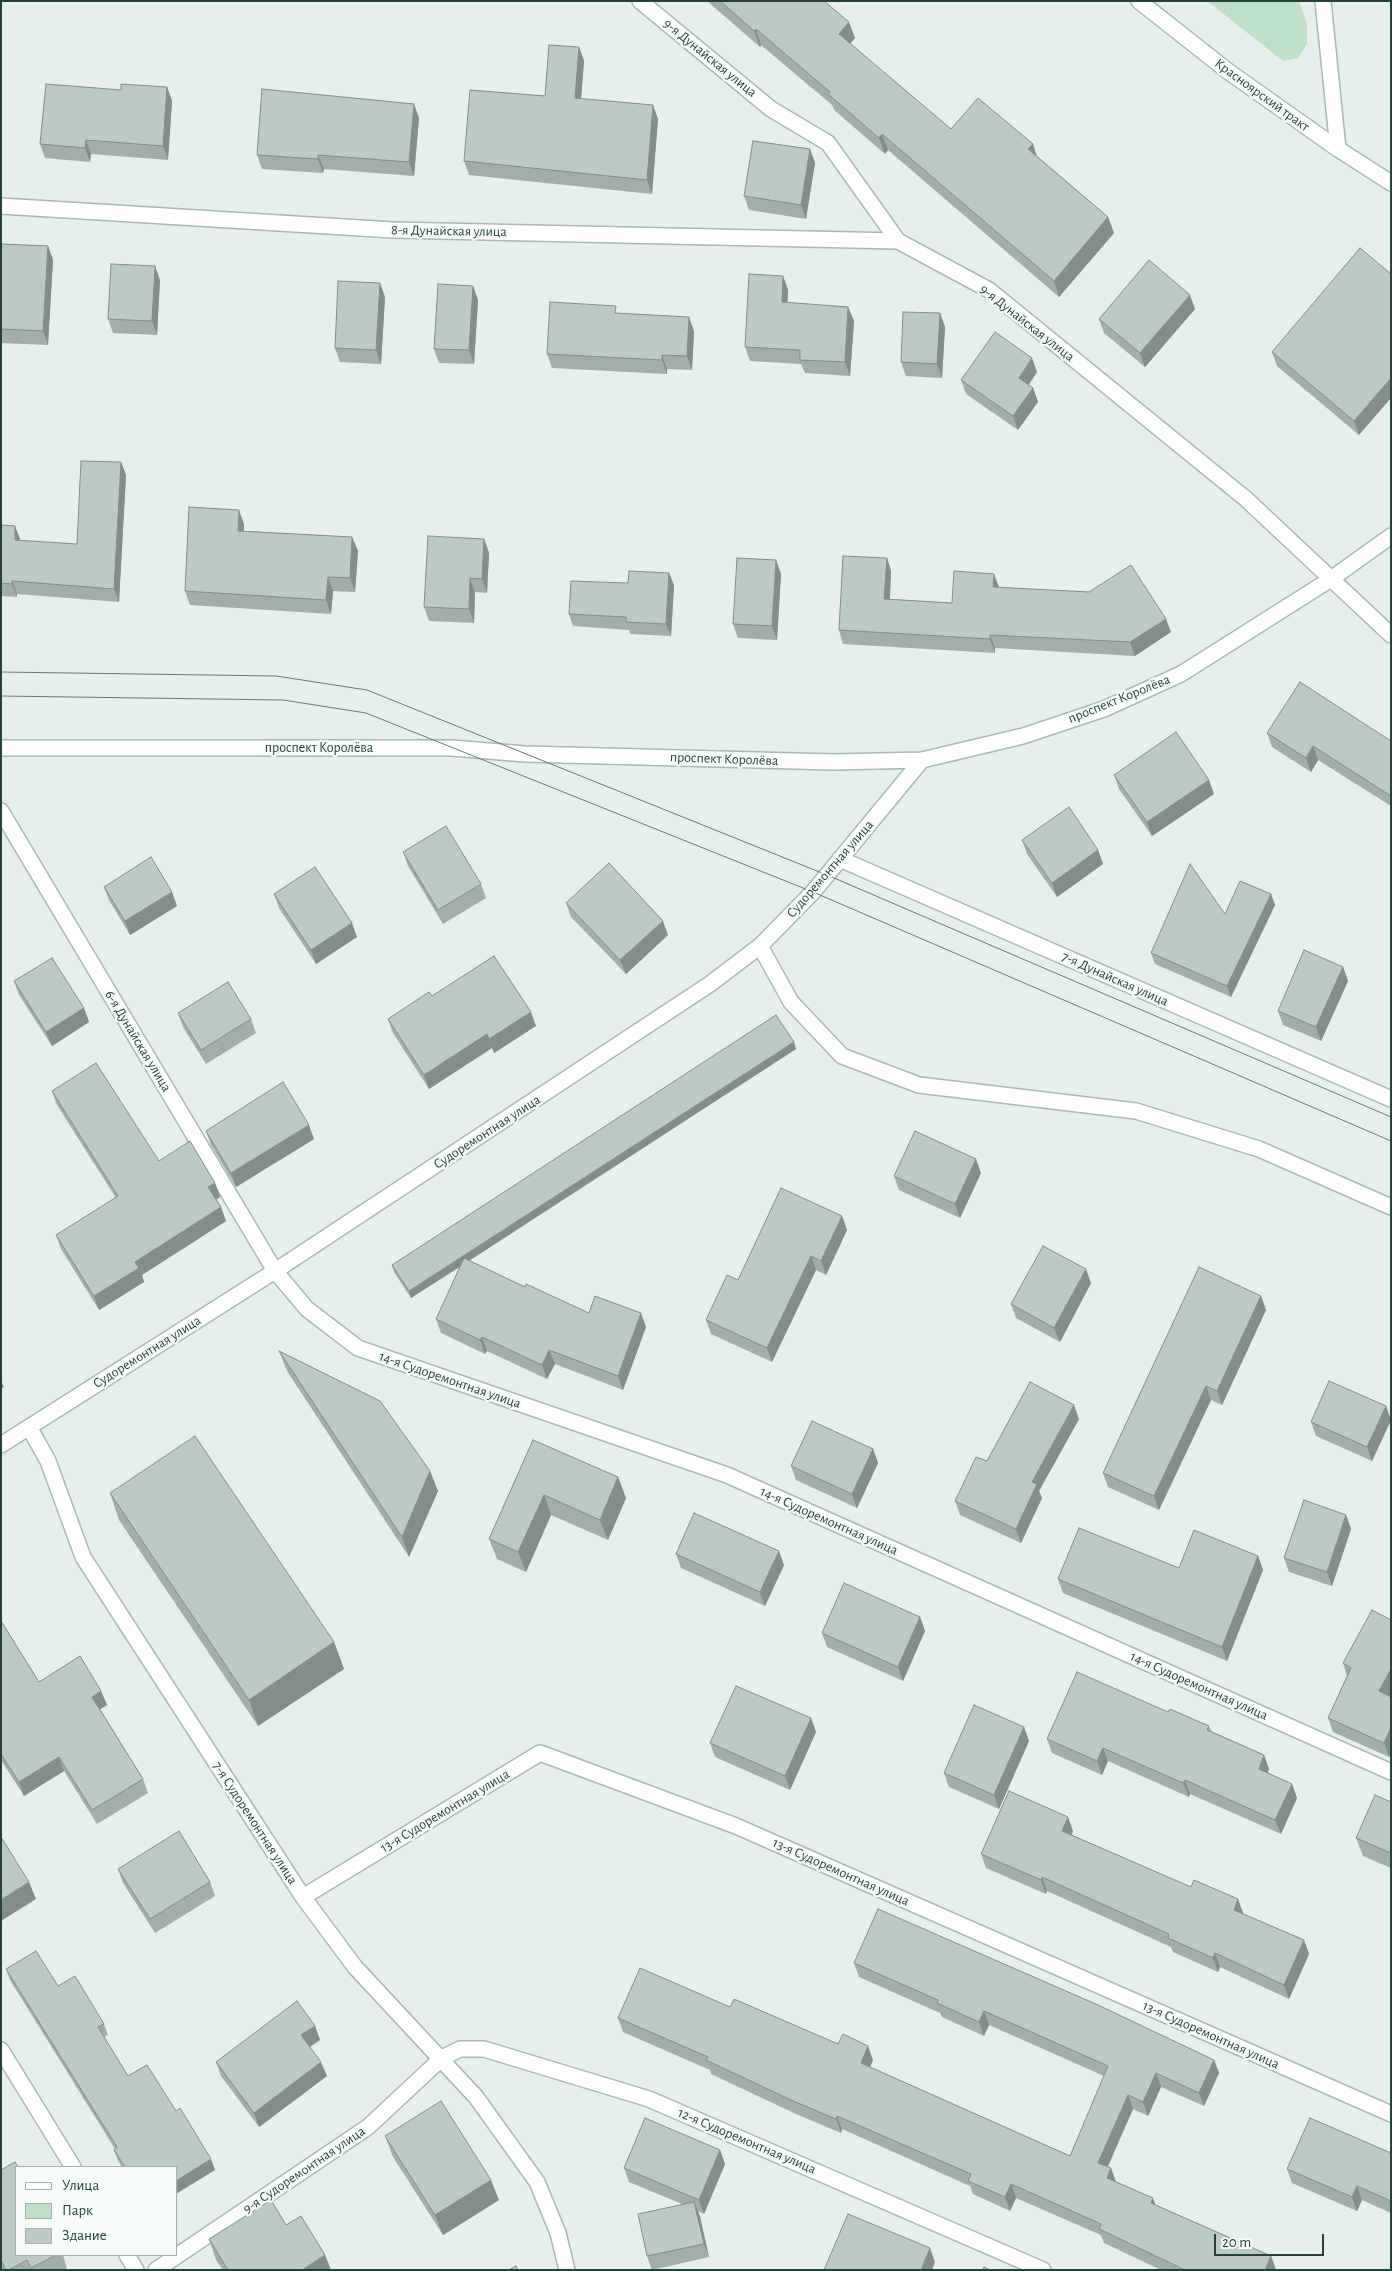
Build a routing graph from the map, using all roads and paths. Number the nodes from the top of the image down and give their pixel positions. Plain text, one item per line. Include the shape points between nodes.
1 (640, 1) edge
2 (1139, 1) edge
3 (1323, 1) edge
4 (1338, 149) junction
5 (1391, 182) edge
6 (1, 206) edge
7 (898, 241) junction
8 (1391, 536) edge
9 (1332, 579) junction
10 (1391, 635) edge
11 (1, 748) edge
12 (922, 760) junction
13 (1, 811) edge
14 (840, 859) junction
15 (760, 946) junction
16 (1391, 1099) edge
17 (1391, 1207) edge
18 (275, 1271) junction
19 (29, 1427) junction
20 (1, 1445) edge
21 (1391, 1772) edge
22 (303, 1897) junction
23 (1, 2050) edge
24 (442, 2058) junction
25 (1391, 2114) edge
26 (72, 2166) edge
27 (178, 2255) edge
28 (128, 2256) edge
29 (177, 2256) edge
30 (136, 2270) edge
31 (156, 2270) edge
32 (567, 2270) edge
33 (1043, 2270) edge

1 - 7 street, 9-я Дунайская улица via 771,108 828,143
2 - 4 street, Красноярский тракт via 1229,72
3 - 4 street
4 - 5 street, Красноярский тракт
6 - 7 street, 8-я Дунайская улица via 393,230
7 - 9 street, 9-я Дунайская улица via 989,290 1246,499
8 - 9 street, проспект Королёва
9 - 10 street, 9-я Дунайская улица
9 - 12 street, проспект Королёва via 1181,674 1104,709 1023,736
11 - 12 street, проспект Королёва via 452,748 525,754 794,761
12 - 14 street, Судоремонтная улица
13 - 18 street, 6-я Дунайская улица
14 - 15 street, Судоремонтная улица via 814,892
14 - 16 street, 7-я Дунайская улица
15 - 17 street via 791,1002 842,1056 919,1085 1136,1111 1259,1150
15 - 18 street, Судоремонтная улица via 710,984
18 - 19 street, Судоремонтная улица
18 - 21 street, 14-я Судоремонтная улица via 307,1310 358,1348 727,1475
19 - 20 street, Судоремонтная улица
19 - 22 street, 7-я Судоремонтная улица via 48,1461 83,1556
22 - 24 street, 7-я Судоремонтная улица via 355,1967
22 - 25 street, 13-я Судоремонтная улица via 540,1753 736,1826
23 - 26 street
24 - 27 street, 9-я Судоремонтная улица via 368,2127
24 - 32 street, 7-я Судоремонтная улица via 476,2097 537,2182 558,2233
24 - 33 street, 12-я Судоремонтная улица via 460,2049 484,2049 649,2099
28 - 30 street
29 - 31 street, 9-я Судоремонтная улица

